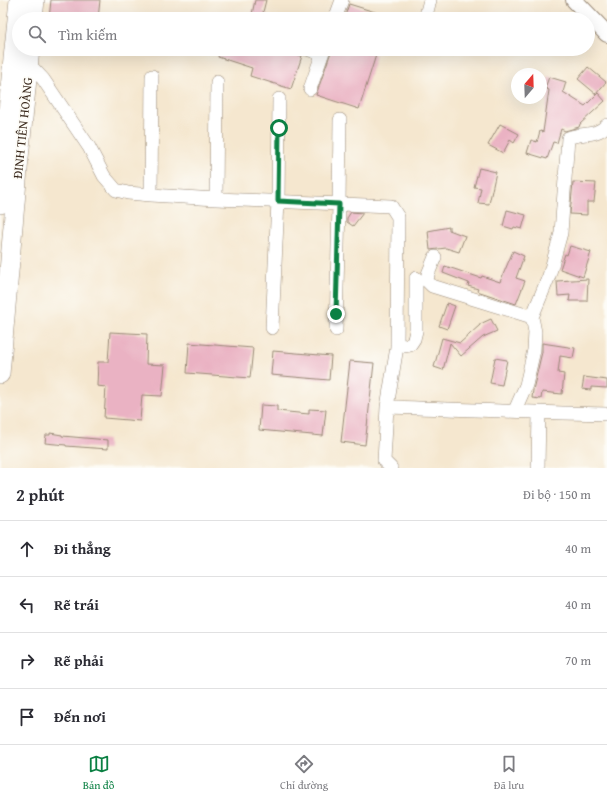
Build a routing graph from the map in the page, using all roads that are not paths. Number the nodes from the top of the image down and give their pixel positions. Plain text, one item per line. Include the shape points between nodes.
1 (19, 0) edge
2 (35, 0) edge
3 (342, 0) edge
4 (430, 0) edge
5 (574, 0) edge
6 (17, 12) edge
7 (34, 12) edge
8 (338, 12) edge
9 (426, 12) edge
10 (586, 12) edge
11 (595, 22) edge
12 (607, 34) edge
13 (12, 38) edge
14 (29, 56) edge
15 (321, 56) edge
16 (152, 76) dead end
17 (5, 77) edge
18 (217, 82) dead end
19 (310, 89) dead end
20 (279, 99) dead end
21 (340, 120) dead end
22 (607, 125) edge
23 (151, 195) junction
24 (216, 199) junction
25 (278, 201) junction
26 (0, 204) edge
27 (339, 204) junction
28 (435, 258) dead end
29 (416, 278) dead end
30 (532, 317) junction
31 (272, 328) dead end
32 (336, 330) dead end
33 (397, 347) junction
34 (0, 374) edge
35 (387, 407) junction
36 (515, 410) junction
37 (539, 413) junction
38 (607, 414) edge
39 (391, 468) edge
40 (538, 468) edge

1 - 6 highway, ĐINH TIÊN HOÀNG
2 - 7 highway
3 - 8 street
4 - 9 street
5 - 10 main road
11 - 12 main road
13 - 17 highway, ĐINH TIÊN HOÀNG
14 - 23 street via 89,147 104,176 116,190
14 - 34 highway, ĐINH TIÊN HOÀNG
15 - 19 street
16 - 23 street
17 - 26 highway, ĐINH TIÊN HOÀNG
18 - 24 street
20 - 25 street
21 - 27 street
22 - 30 street via 599,133 574,135 568,138 561,233 549,276
23 - 24 street
24 - 25 street
25 - 27 street
25 - 31 street
27 - 32 street
27 - 33 street via 391,206 398,217
28 - 30 street via 427,281 432,286
29 - 33 street via 414,339 410,345
30 - 36 street via 535,332 534,350 526,385
33 - 35 street
35 - 36 street
35 - 39 street via 384,461
36 - 37 street
37 - 38 street
37 - 40 street

